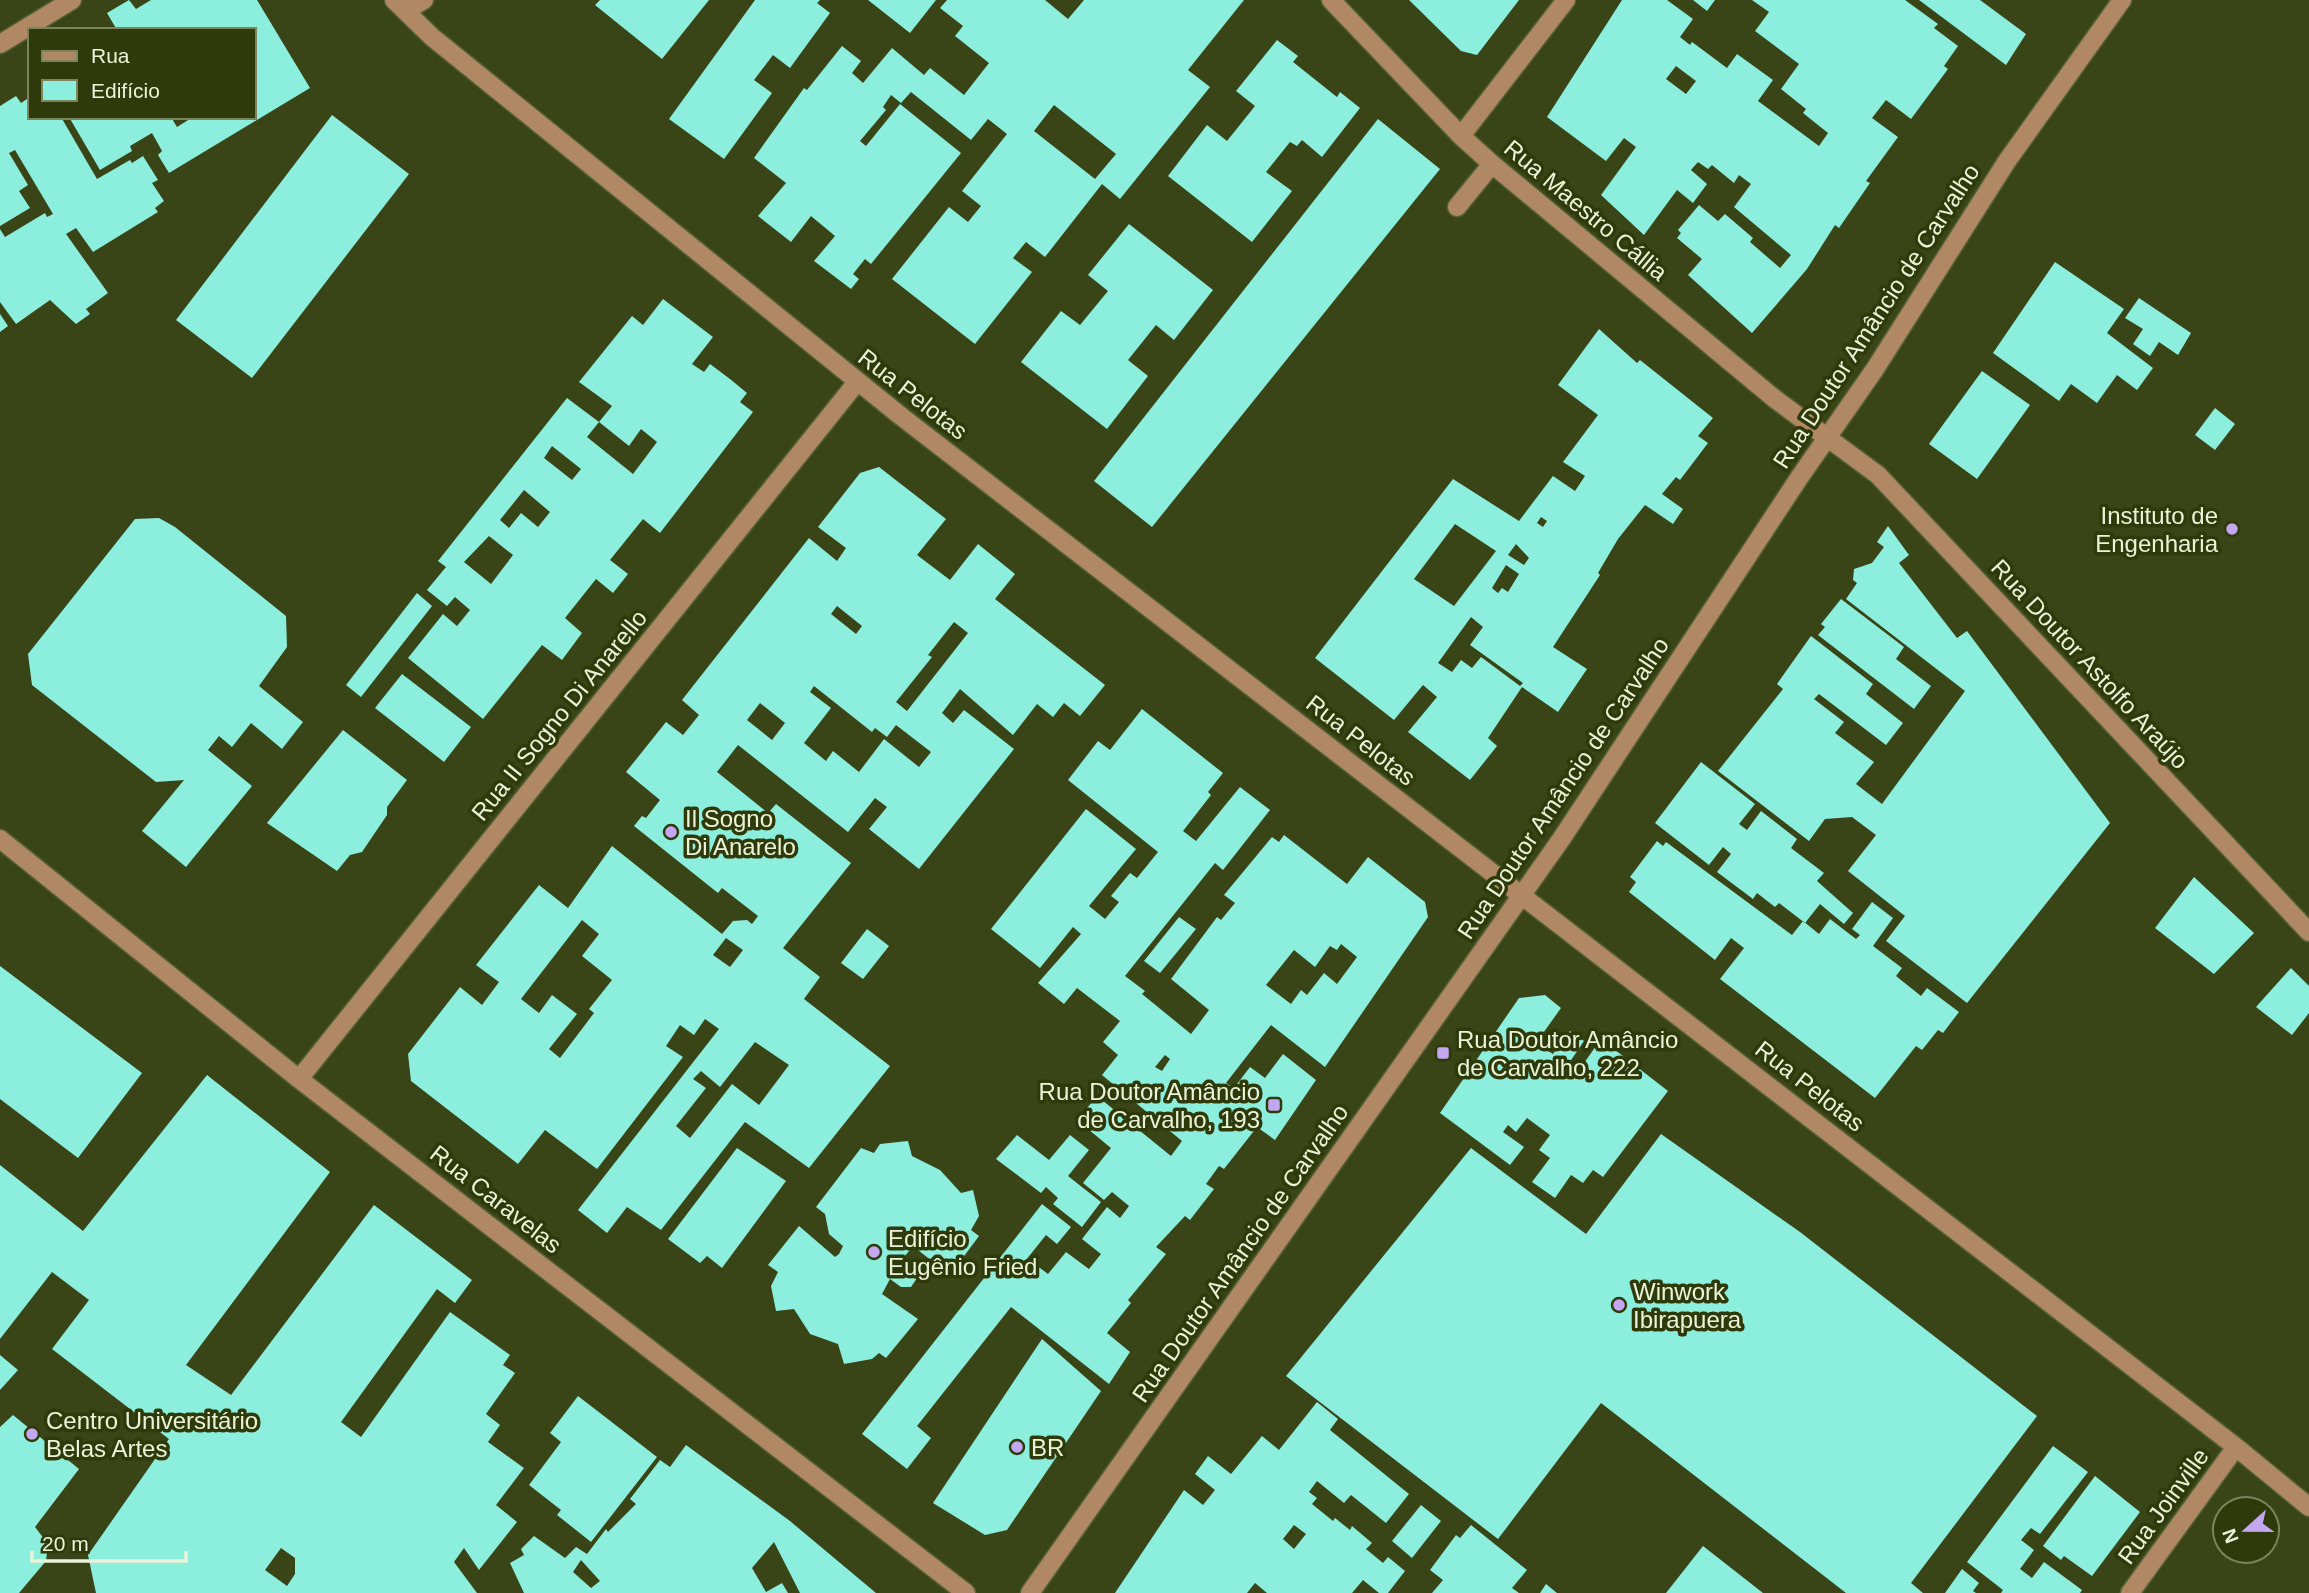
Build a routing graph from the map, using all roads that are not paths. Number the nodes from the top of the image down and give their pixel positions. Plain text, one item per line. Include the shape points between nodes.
1 (72, 0) edge
2 (424, 0) edge
3 (1331, 0) edge
4 (1566, 0) edge
5 (2122, 0) edge
6 (400, 6) edge
7 (0, 44) edge
8 (1461, 136) junction
9 (1492, 164) junction
10 (1457, 206) dead end
11 (857, 382) junction
12 (1827, 438) junction
13 (0, 839) edge
14 (1522, 895) junction
15 (2309, 932) edge
16 (299, 1079) junction
17 (2236, 1447) junction
18 (2309, 1507) edge
19 (966, 1593) edge
20 (1030, 1593) edge
21 (2130, 1593) edge

1 - 7 street
2 - 6 street
3 - 8 street, Rua Maestro Cállia
4 - 8 street
5 - 12 street, Rua Doutor Amâncio de Carvalho via 2007,161
6 - 11 street, Rua Pelotas via 432,37
8 - 9 street, Rua Maestro Cállia
9 - 10 street
9 - 12 street, Rua Maestro Cállia
11 - 14 street, Rua Pelotas
11 - 16 street, Rua II Sogno Di Anarello
12 - 14 street, Rua Doutor Amâncio de Carvalho
12 - 15 street, Rua Doutor Astolfo Araújo via 1878,475
13 - 16 street, Rua Caravelas
14 - 17 street, Rua Pelotas
14 - 20 street, Rua Doutor Amâncio de Carvalho
16 - 19 street, Rua Caravelas
17 - 18 street, Rua Pelotas
17 - 21 street, Rua Joinville

